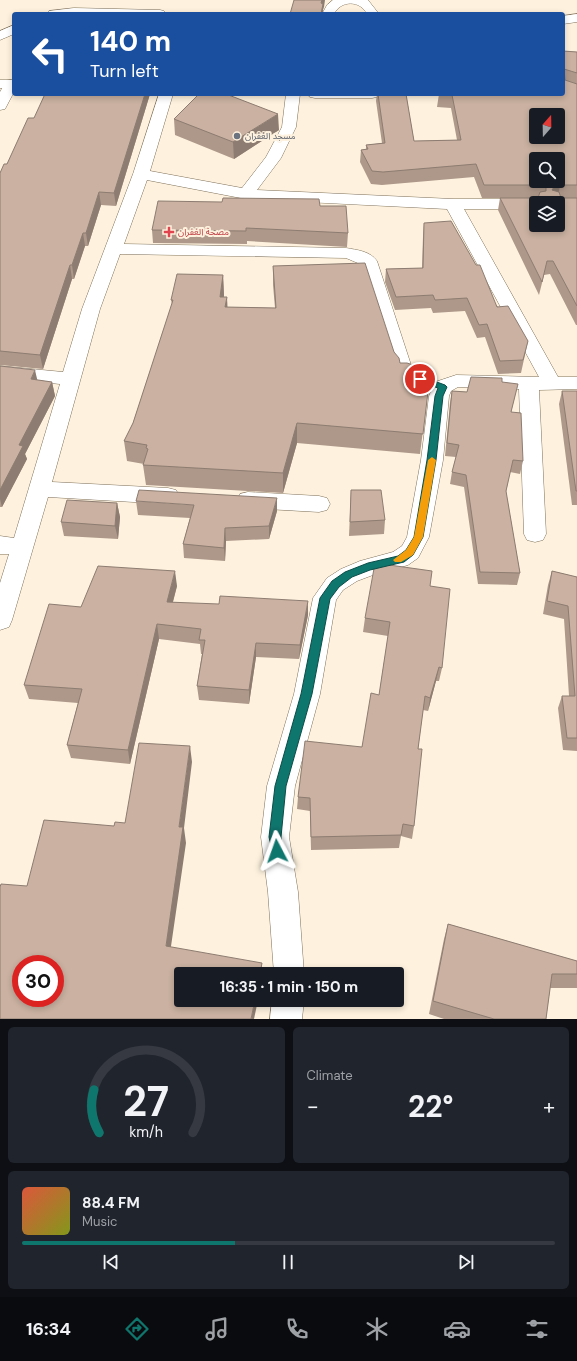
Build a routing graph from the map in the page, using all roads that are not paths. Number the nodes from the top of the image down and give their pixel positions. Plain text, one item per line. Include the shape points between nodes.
1 (347, 0) edge
2 (354, 0) edge
3 (329, 12) edge
4 (372, 12) edge
5 (577, 18) edge
6 (565, 20) edge
7 (12, 30) edge
8 (0, 36) edge
9 (8, 84) edge
10 (165, 96) edge
11 (292, 96) edge
12 (0, 106) edge
13 (140, 174) junction
14 (246, 194) junction
15 (453, 204) junction
16 (529, 204) edge
17 (113, 249) junction
18 (0, 372) edge
19 (70, 379) junction
20 (528, 383) junction
21 (577, 383) edge
22 (552, 384) junction
23 (442, 387) junction
24 (39, 489) junction
25 (191, 497) edge
26 (231, 499) edge
27 (319, 504) dead end
28 (535, 534) dead end
29 (0, 544) edge
30 (23, 547) junction
31 (0, 620) edge
32 (288, 967) edge
33 (287, 1007) edge
34 (286, 1019) edge

1 - 3 street via 338,1
2 - 4 street via 369,5
5 - 6 street
7 - 8 street
9 - 12 street
10 - 13 street
11 - 14 street via 289,127 273,158
13 - 14 street
13 - 17 street
14 - 15 street
15 - 16 street
15 - 22 street
17 - 19 street via 91,309
17 - 23 street via 346,252 359,256 368,261 403,371
18 - 19 street
19 - 24 street
20 - 22 street
20 - 23 street via 456,381
20 - 28 street
21 - 22 street
23 - 32 street via 418,537 410,552 400,559 349,575 335,584 325,598 307,694 281,786 275,837
24 - 25 street
24 - 30 street
26 - 27 street
29 - 30 street
30 - 31 street
33 - 34 street

